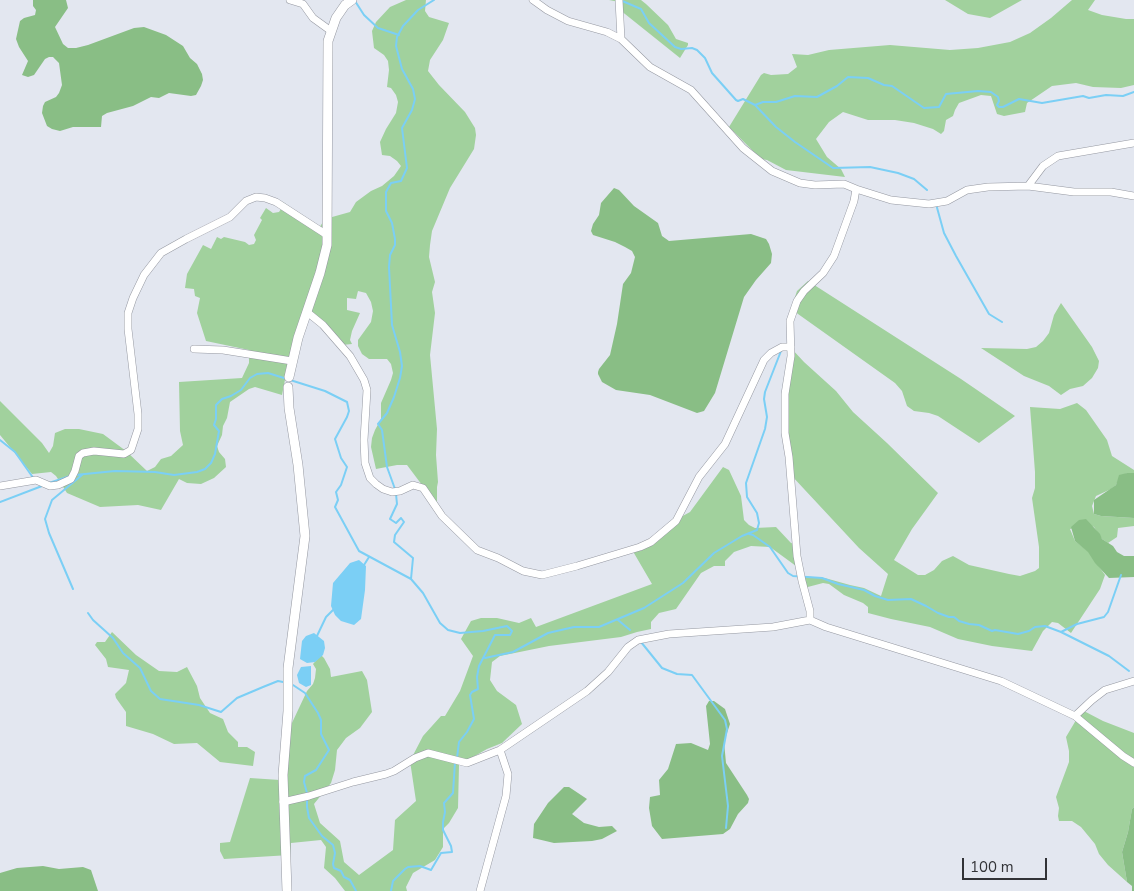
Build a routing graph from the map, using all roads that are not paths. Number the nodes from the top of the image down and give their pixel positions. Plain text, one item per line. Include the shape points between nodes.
1 (290, 0) edge
2 (352, 0) edge
3 (533, 0) edge
4 (619, 0) edge
5 (331, 31) junction
6 (620, 38) junction
7 (1134, 143) edge
8 (1028, 186) junction
9 (856, 189) junction
10 (1134, 196) edge
11 (327, 235) junction
12 (307, 312) junction
13 (791, 347) junction
14 (194, 349) dead end
15 (292, 361) junction
16 (289, 377) joint
17 (288, 387) joint
18 (0, 486) edge
19 (810, 620) junction
20 (1134, 681) edge
21 (1075, 716) junction
22 (500, 750) junction
23 (1134, 763) edge
24 (283, 802) junction
25 (287, 891) edge
26 (480, 891) edge

1 - 5 street via 303,4 313,18
2 - 5 street via 341,11
3 - 6 street via 568,20
4 - 6 street
5 - 11 street via 327,56
6 - 9 street via 650,66 691,90 743,148 772,171 800,183 844,184
7 - 8 street via 1058,156 1042,166
8 - 9 street via 976,188 935,204 891,200
8 - 10 street
9 - 13 street via 834,256 793,309
11 - 12 street via 324,258
11 - 18 street via 276,202 256,197 246,201 230,217 161,253 144,275 128,313 138,414 138,428 131,450 124,454 84,452 79,456 73,476 64,484 50,486 36,480
12 - 13 street via 350,356 364,380 367,390 365,463 370,478 392,492 413,485 423,488 442,516 477,550 523,571 542,575 627,552 651,542 671,526 682,512 699,477 725,444 764,360 782,347
12 - 15 street
13 - 19 street via 785,394 785,433 797,556
14 - 15 street
15 - 16 street
16 - 17 street
17 - 24 street via 305,536 290,642
19 - 21 street via 1001,681
19 - 22 street via 773,627 669,634 638,640 586,691
20 - 21 street via 1105,690
21 - 23 street
22 - 24 street via 463,763 428,753 394,771
22 - 26 street via 508,774 506,796
24 - 25 street

